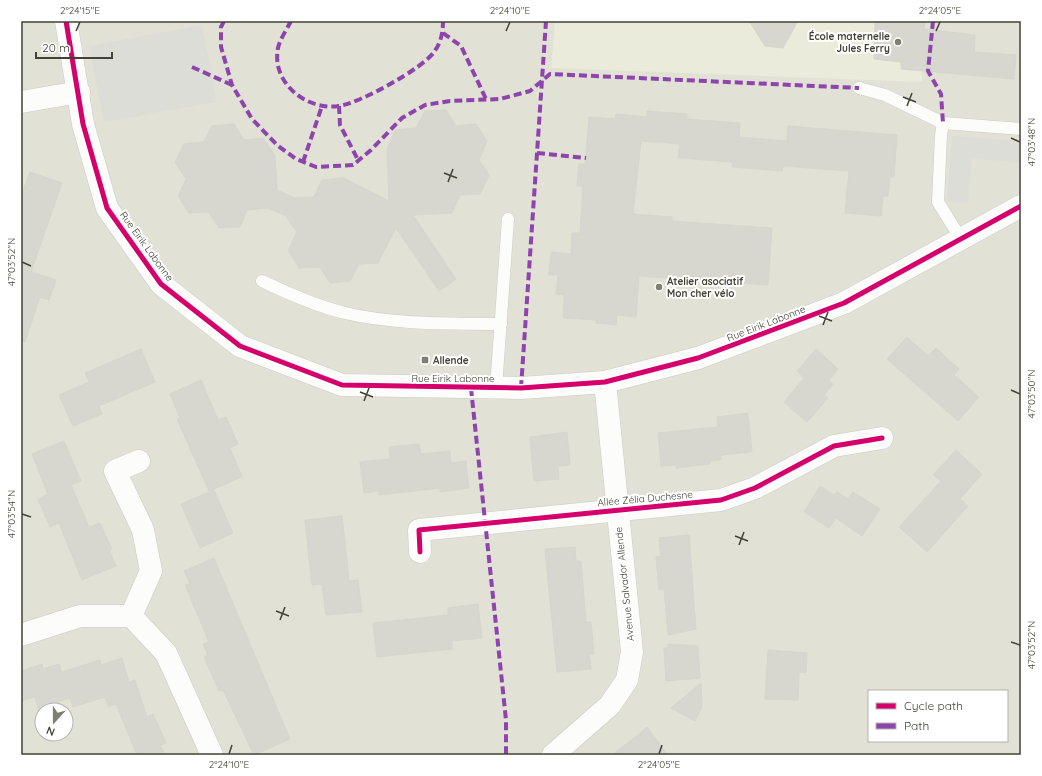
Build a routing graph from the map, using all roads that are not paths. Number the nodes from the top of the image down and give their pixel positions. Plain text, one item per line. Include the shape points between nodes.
1 (66, 21) edge
2 (859, 88) dead end
3 (78, 92) junction
4 (21, 102) edge
5 (943, 123) junction
6 (1021, 129) edge
7 (1020, 209) edge
8 (508, 219) dead end
9 (960, 239) junction
10 (262, 281) dead end
11 (501, 324) junction
12 (605, 382) junction
13 (496, 388) junction
14 (882, 438) dead end
15 (139, 461) dead end
16 (617, 509) junction
17 (420, 552) dead end
18 (131, 616) junction
19 (21, 635) edge
20 (556, 754) edge
21 (212, 755) edge

1 - 3 street, Rue Eirik Labonne
2 - 5 lane via 885,95
3 - 4 street
3 - 13 street, Rue Eirik Labonne via 107,208 161,284 240,346 342,385
5 - 6 lane
5 - 9 lane via 938,202
7 - 9 street, Rue Eirik Labonne
8 - 11 lane
9 - 12 street, Rue Eirik Labonne via 844,302 698,358
10 - 11 lane via 305,301 352,315 387,321
11 - 13 lane
12 - 13 street, Rue Eirik Labonne
12 - 16 street, Avenue Salvador Allende
14 - 16 street, Allée Zélia Duchesne via 834,446 755,488 721,500
15 - 18 street via 115,471 143,530 150,571
16 - 17 street, Allée Zélia Duchesne via 419,530
16 - 20 street, Avenue Salvador Allende via 632,652 628,680 610,705
18 - 19 street via 80,616
18 - 21 street via 166,653

